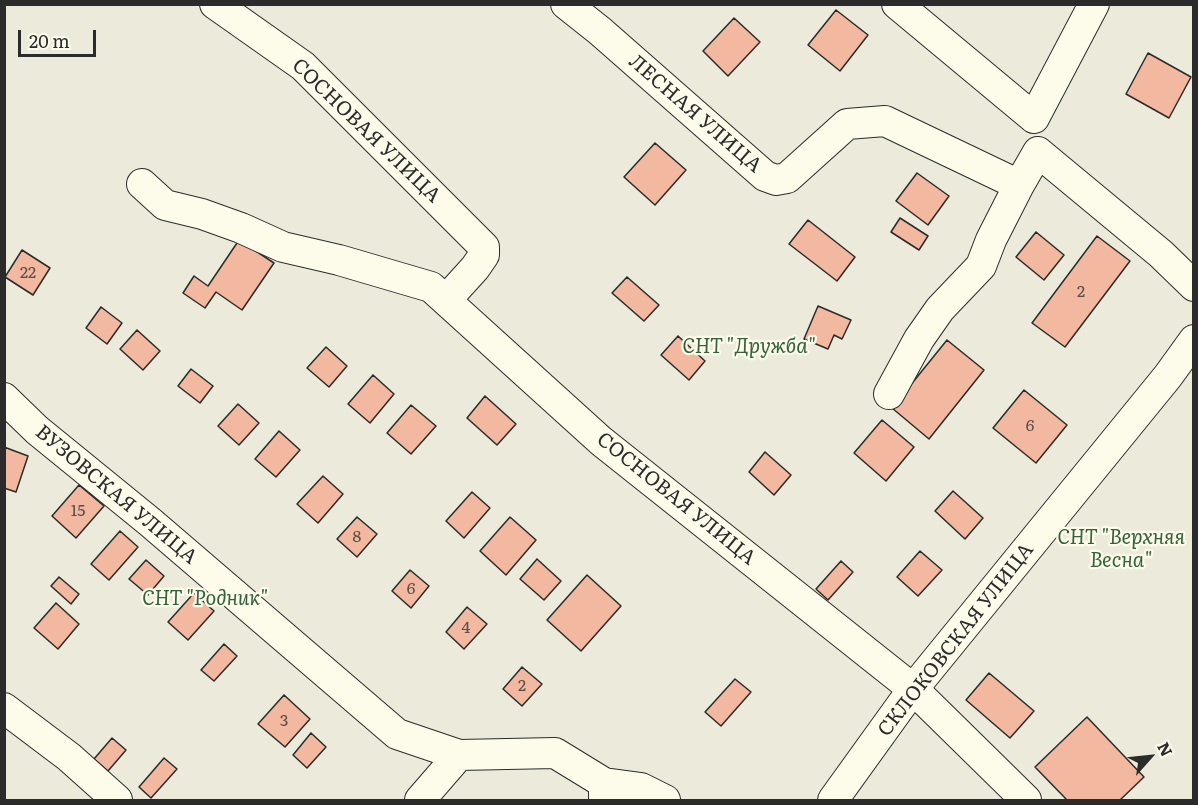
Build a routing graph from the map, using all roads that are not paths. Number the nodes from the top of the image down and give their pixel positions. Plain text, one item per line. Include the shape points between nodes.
1 (215, 4) edge
2 (566, 4) edge
3 (897, 4) edge
4 (1094, 4) edge
5 (1034, 118) junction
6 (1038, 152) junction
7 (142, 184) dead end
8 (1019, 185) junction
9 (1194, 286) edge
10 (446, 300) junction
11 (1194, 340) edge
12 (889, 394) dead end
13 (4, 398) edge
14 (914, 689) junction
15 (4, 708) edge
16 (459, 755) junction
17 (604, 792) edge
18 (117, 801) edge
19 (420, 801) edge
20 (665, 801) edge
21 (833, 801) edge
22 (1026, 801) edge

1 - 10 street, СОСНОВАЯ УЛИЦА via 303,66 484,247 484,255 475,268
2 - 8 street, ЛЕСНАЯ УЛИЦА via 765,176 787,178 847,124 885,121
3 - 5 street
4 - 5 street
5 - 6 street
6 - 8 street
6 - 9 street
7 - 10 street, СОСНОВАЯ УЛИЦА via 165,205 242,228 283,247 431,287
8 - 12 street via 981,266 940,309
10 - 14 street, СОСНОВАЯ УЛИЦА via 601,441
11 - 14 street, СКЛОКОВСКАЯ УЛИЦА
13 - 16 street, ВУЗОВСКАЯ УЛИЦА via 398,734
14 - 21 street, СКЛОКОВСКАЯ УЛИЦА
14 - 22 street, СОСНОВАЯ УЛИЦА
15 - 18 street via 69,757
16 - 17 street via 555,753
16 - 19 street
17 - 20 street via 640,788

